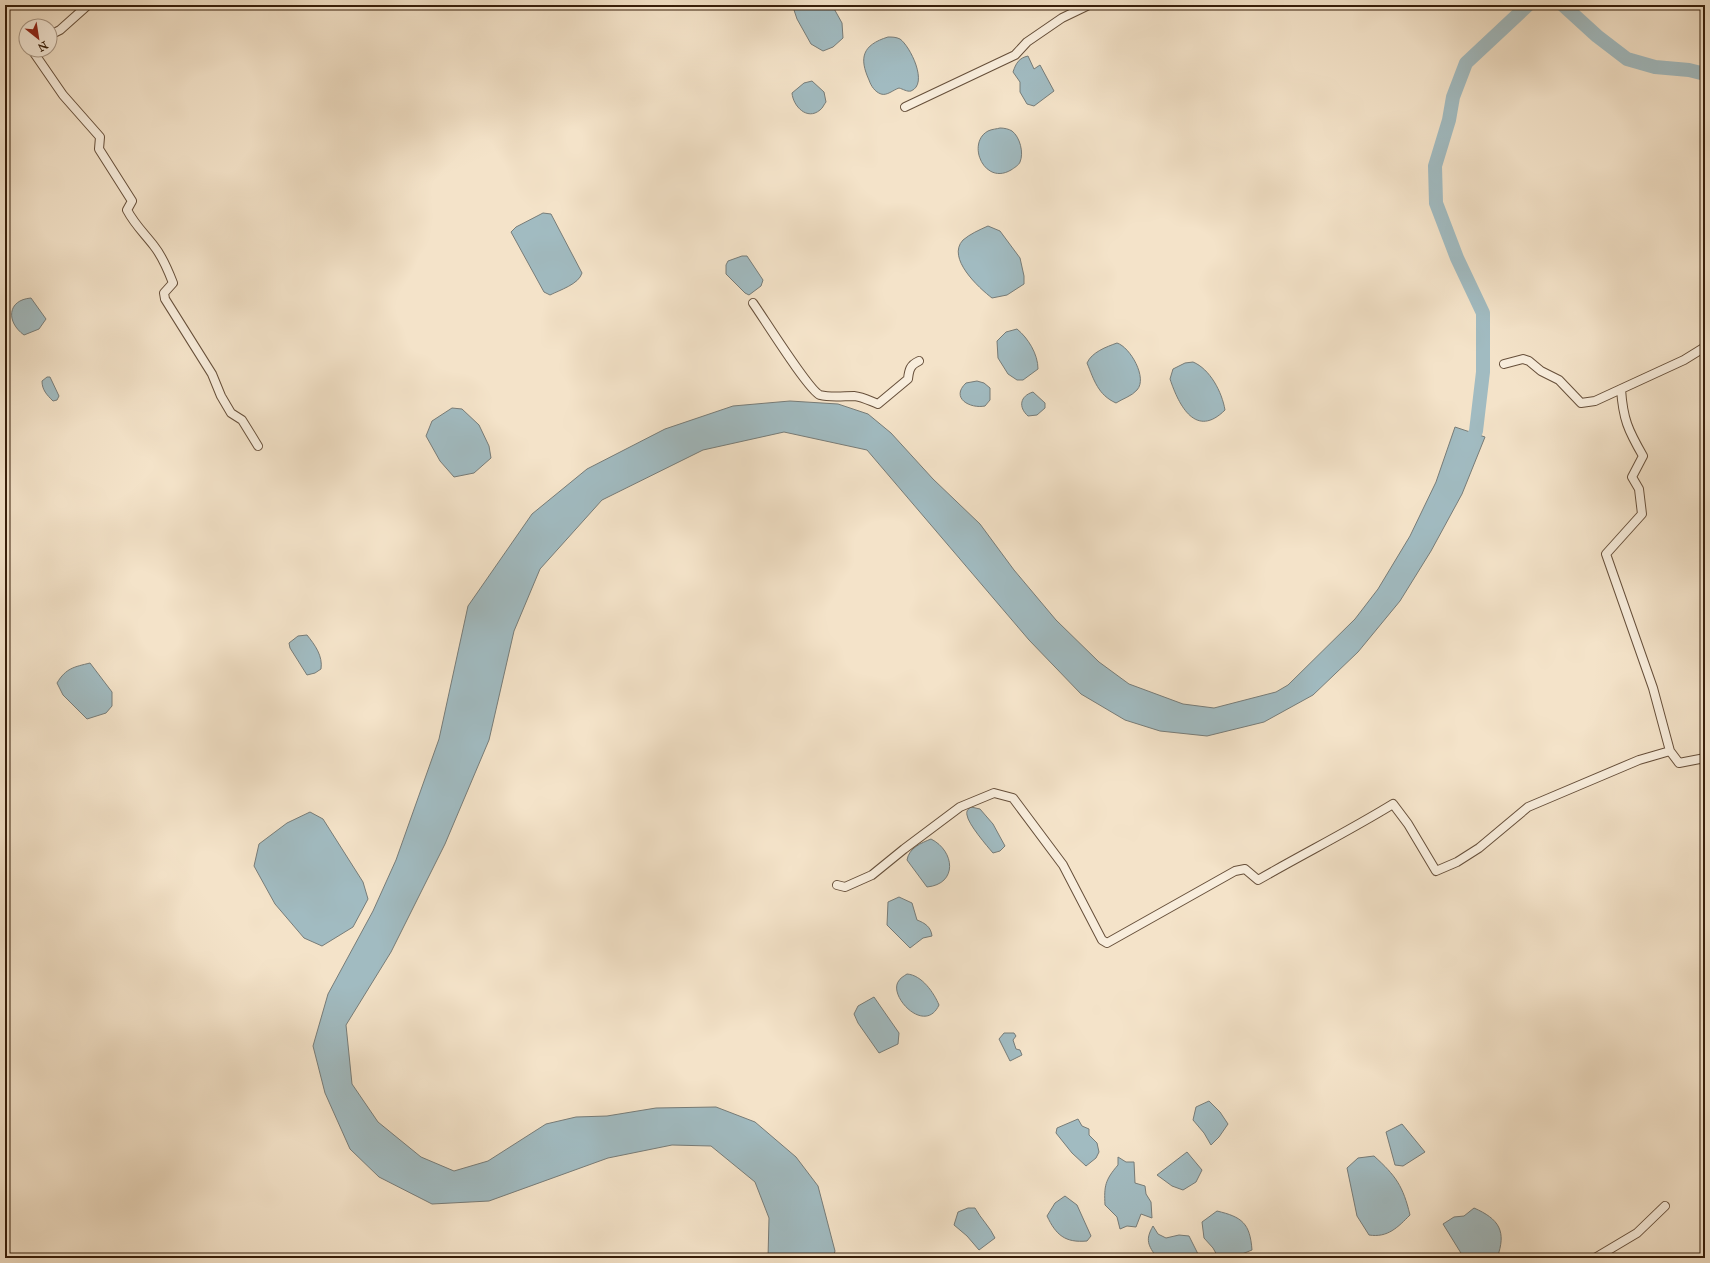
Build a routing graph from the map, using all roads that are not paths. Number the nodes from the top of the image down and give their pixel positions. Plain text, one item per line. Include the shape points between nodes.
1 (88, 5) edge
2 (1089, 5) edge
3 (58, 31) edge
4 (38, 58) edge
5 (905, 107) dead end
6 (753, 303) dead end
7 (1705, 346) edge
8 (919, 362) dead end
9 (1504, 364) dead end
10 (1621, 389) junction
11 (258, 446) dead end
12 (1670, 751) junction
13 (1705, 758) edge
14 (837, 885) dead end
15 (1665, 1206) dead end
16 (1595, 1258) edge

1 - 3 street
2 - 5 street via 1062,18 1027,42 1015,55
4 - 11 street via 63,94 100,137 99,150 132,201 127,210 135,225 155,246 169,272 173,283 164,293 165,299 212,374 231,413 242,420
6 - 8 street via 796,366 817,393 822,395 854,396 878,404 908,379 912,364
7 - 10 street via 1684,360
9 - 10 street via 1523,359 1529,361 1541,371 1559,380 1581,403 1595,401
10 - 12 street via 1628,430 1643,456 1632,477 1639,489 1642,514 1606,554 1653,688
12 - 13 street via 1679,763
12 - 14 street via 1639,760 1528,807 1479,848 1436,871 1393,804 1258,880 1244,869 1235,871 1107,943 1102,940 1064,865 1013,798 994,793 960,807 872,875 845,887
15 - 16 street via 1637,1233

